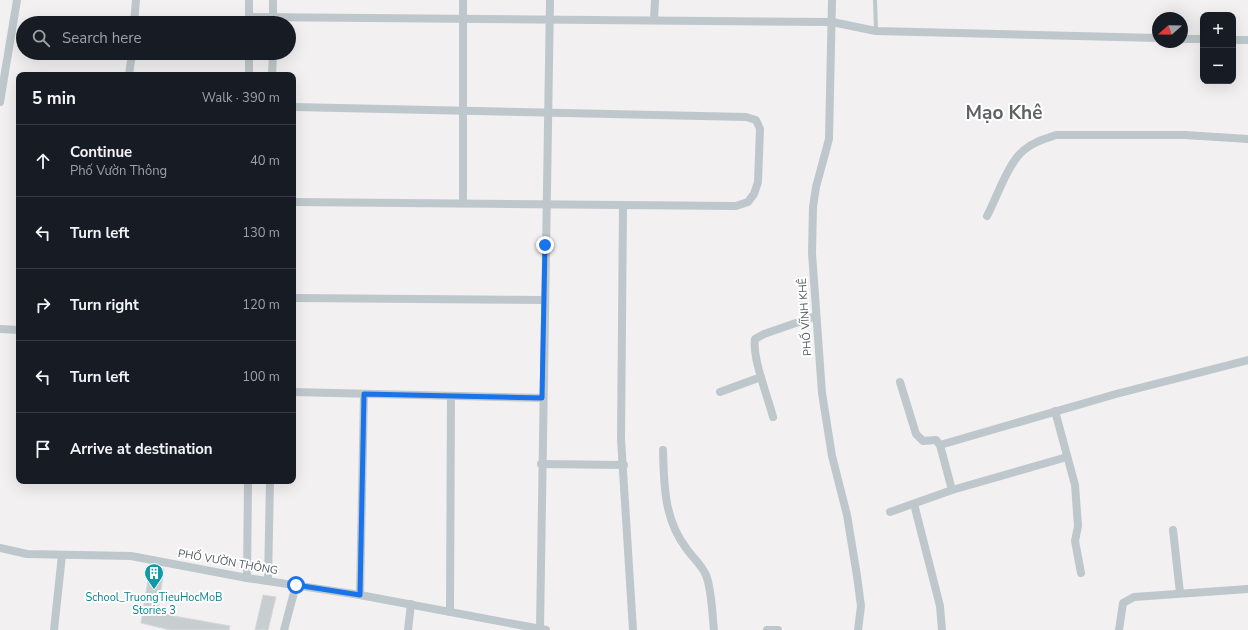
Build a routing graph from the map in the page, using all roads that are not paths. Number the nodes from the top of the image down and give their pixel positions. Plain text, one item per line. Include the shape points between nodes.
1 (17, 0) edge
2 (136, 0) edge
3 (249, 0) edge
4 (273, 0) edge
5 (463, 0) edge
6 (550, 0) edge
7 (655, 0) edge
8 (832, 0) edge
9 (875, 0) edge
10 (135, 16) edge
11 (249, 16) edge
12 (273, 16) edge
13 (463, 19) junction
14 (296, 20) edge
15 (550, 20) junction
16 (654, 20) junction
17 (832, 22) junction
18 (876, 31) junction
19 (1152, 38) edge
20 (1188, 39) edge
21 (1200, 39) edge
22 (1236, 40) edge
23 (1248, 40) edge
24 (131, 60) edge
25 (249, 60) edge
26 (273, 60) edge
27 (130, 72) edge
28 (249, 72) edge
29 (272, 72) edge
30 (0, 102) edge
31 (296, 107) edge
32 (462, 110) junction
33 (548, 112) junction
34 (1248, 139) edge
35 (296, 202) edge
36 (463, 203) junction
37 (546, 204) junction
38 (623, 205) junction
39 (987, 216) dead end
40 (296, 298) edge
41 (544, 300) junction
42 (816, 316) junction
43 (0, 329) edge
44 (16, 330) edge
45 (1248, 360) edge
46 (762, 377) junction
47 (900, 382) dead end
48 (296, 392) edge
49 (720, 392) dead end
50 (364, 394) junction
51 (452, 396) junction
52 (542, 398) junction
53 (1055, 411) junction
54 (774, 417) dead end
55 (940, 444) junction
56 (663, 450) dead end
57 (1067, 457) junction
58 (542, 464) junction
59 (624, 465) junction
60 (248, 484) edge
61 (270, 484) edge
62 (952, 490) junction
63 (914, 504) junction
64 (890, 512) dead end
65 (1173, 530) dead end
66 (0, 548) edge
67 (62, 555) junction
68 (1081, 573) dead end
69 (247, 578) junction
70 (268, 581) junction
71 (296, 585) junction
72 (1248, 589) edge
73 (1180, 593) junction
74 (360, 595) junction
75 (411, 604) junction
76 (450, 612) junction
77 (543, 629) edge
78 (54, 630) edge
79 (284, 630) edge
80 (408, 630) edge
81 (633, 630) edge
82 (714, 630) edge
83 (767, 630) edge
84 (778, 630) edge
85 (858, 630) edge
86 (942, 630) edge
87 (1119, 630) edge

1 - 30 street
2 - 10 street
3 - 11 street
4 - 12 street
5 - 13 street
6 - 15 street
7 - 16 street
8 - 17 street, PHỐ VĨNH KHÊ
9 - 18 lane
13 - 14 street
13 - 15 street
13 - 32 street
15 - 16 street
15 - 33 street
16 - 17 street
17 - 18 street
17 - 42 street, PHỐ VĨNH KHÊ via 829,139 813,207 812,253
18 - 19 street
20 - 21 street
22 - 23 street
24 - 27 street
25 - 28 street
26 - 29 street
31 - 32 street
32 - 33 street
32 - 36 street
33 - 37 street
33 - 38 street via 746,117 756,120 760,129 758,182 748,202 736,206
34 - 39 street via 1056,135 1023,150 1013,163
35 - 36 street
36 - 37 street
37 - 38 street
37 - 41 street
38 - 59 street via 621,439
40 - 41 street
41 - 52 street
42 - 46 street via 755,339
42 - 85 street, PHỐ VĨNH KHÊ via 822,393 832,456 847,514 861,606
43 - 44 street
45 - 53 street
46 - 49 street
46 - 54 street
47 - 55 street via 916,434 923,441 936,440
48 - 50 street
50 - 51 street
50 - 74 street
51 - 52 street
51 - 76 street
52 - 58 street
53 - 55 street
53 - 57 street
55 - 62 street
56 - 82 street via 666,505 686,548 706,576
57 - 62 street
57 - 68 street via 1075,485 1078,526 1075,541
58 - 59 street
58 - 77 street
59 - 81 street
60 - 69 street
61 - 70 street
62 - 63 street
63 - 64 street
63 - 86 street via 940,606
65 - 73 street
66 - 67 street, PHỐ VƯỜN THÔNG via 27,554
67 - 69 street, PHỐ VƯỜN THÔNG via 131,556
67 - 78 street
69 - 70 street, PHỐ VƯỜN THÔNG
70 - 71 street, PHỐ VƯỜN THÔNG
71 - 74 street, PHỐ VƯỜN THÔNG
71 - 79 street
72 - 73 street
73 - 87 street via 1128,599 1123,603
74 - 75 street, PHỐ VƯỜN THÔNG
75 - 76 street, PHỐ VƯỜN THÔNG
75 - 80 street
76 - 77 street, PHỐ VƯỜN THÔNG
83 - 84 street

